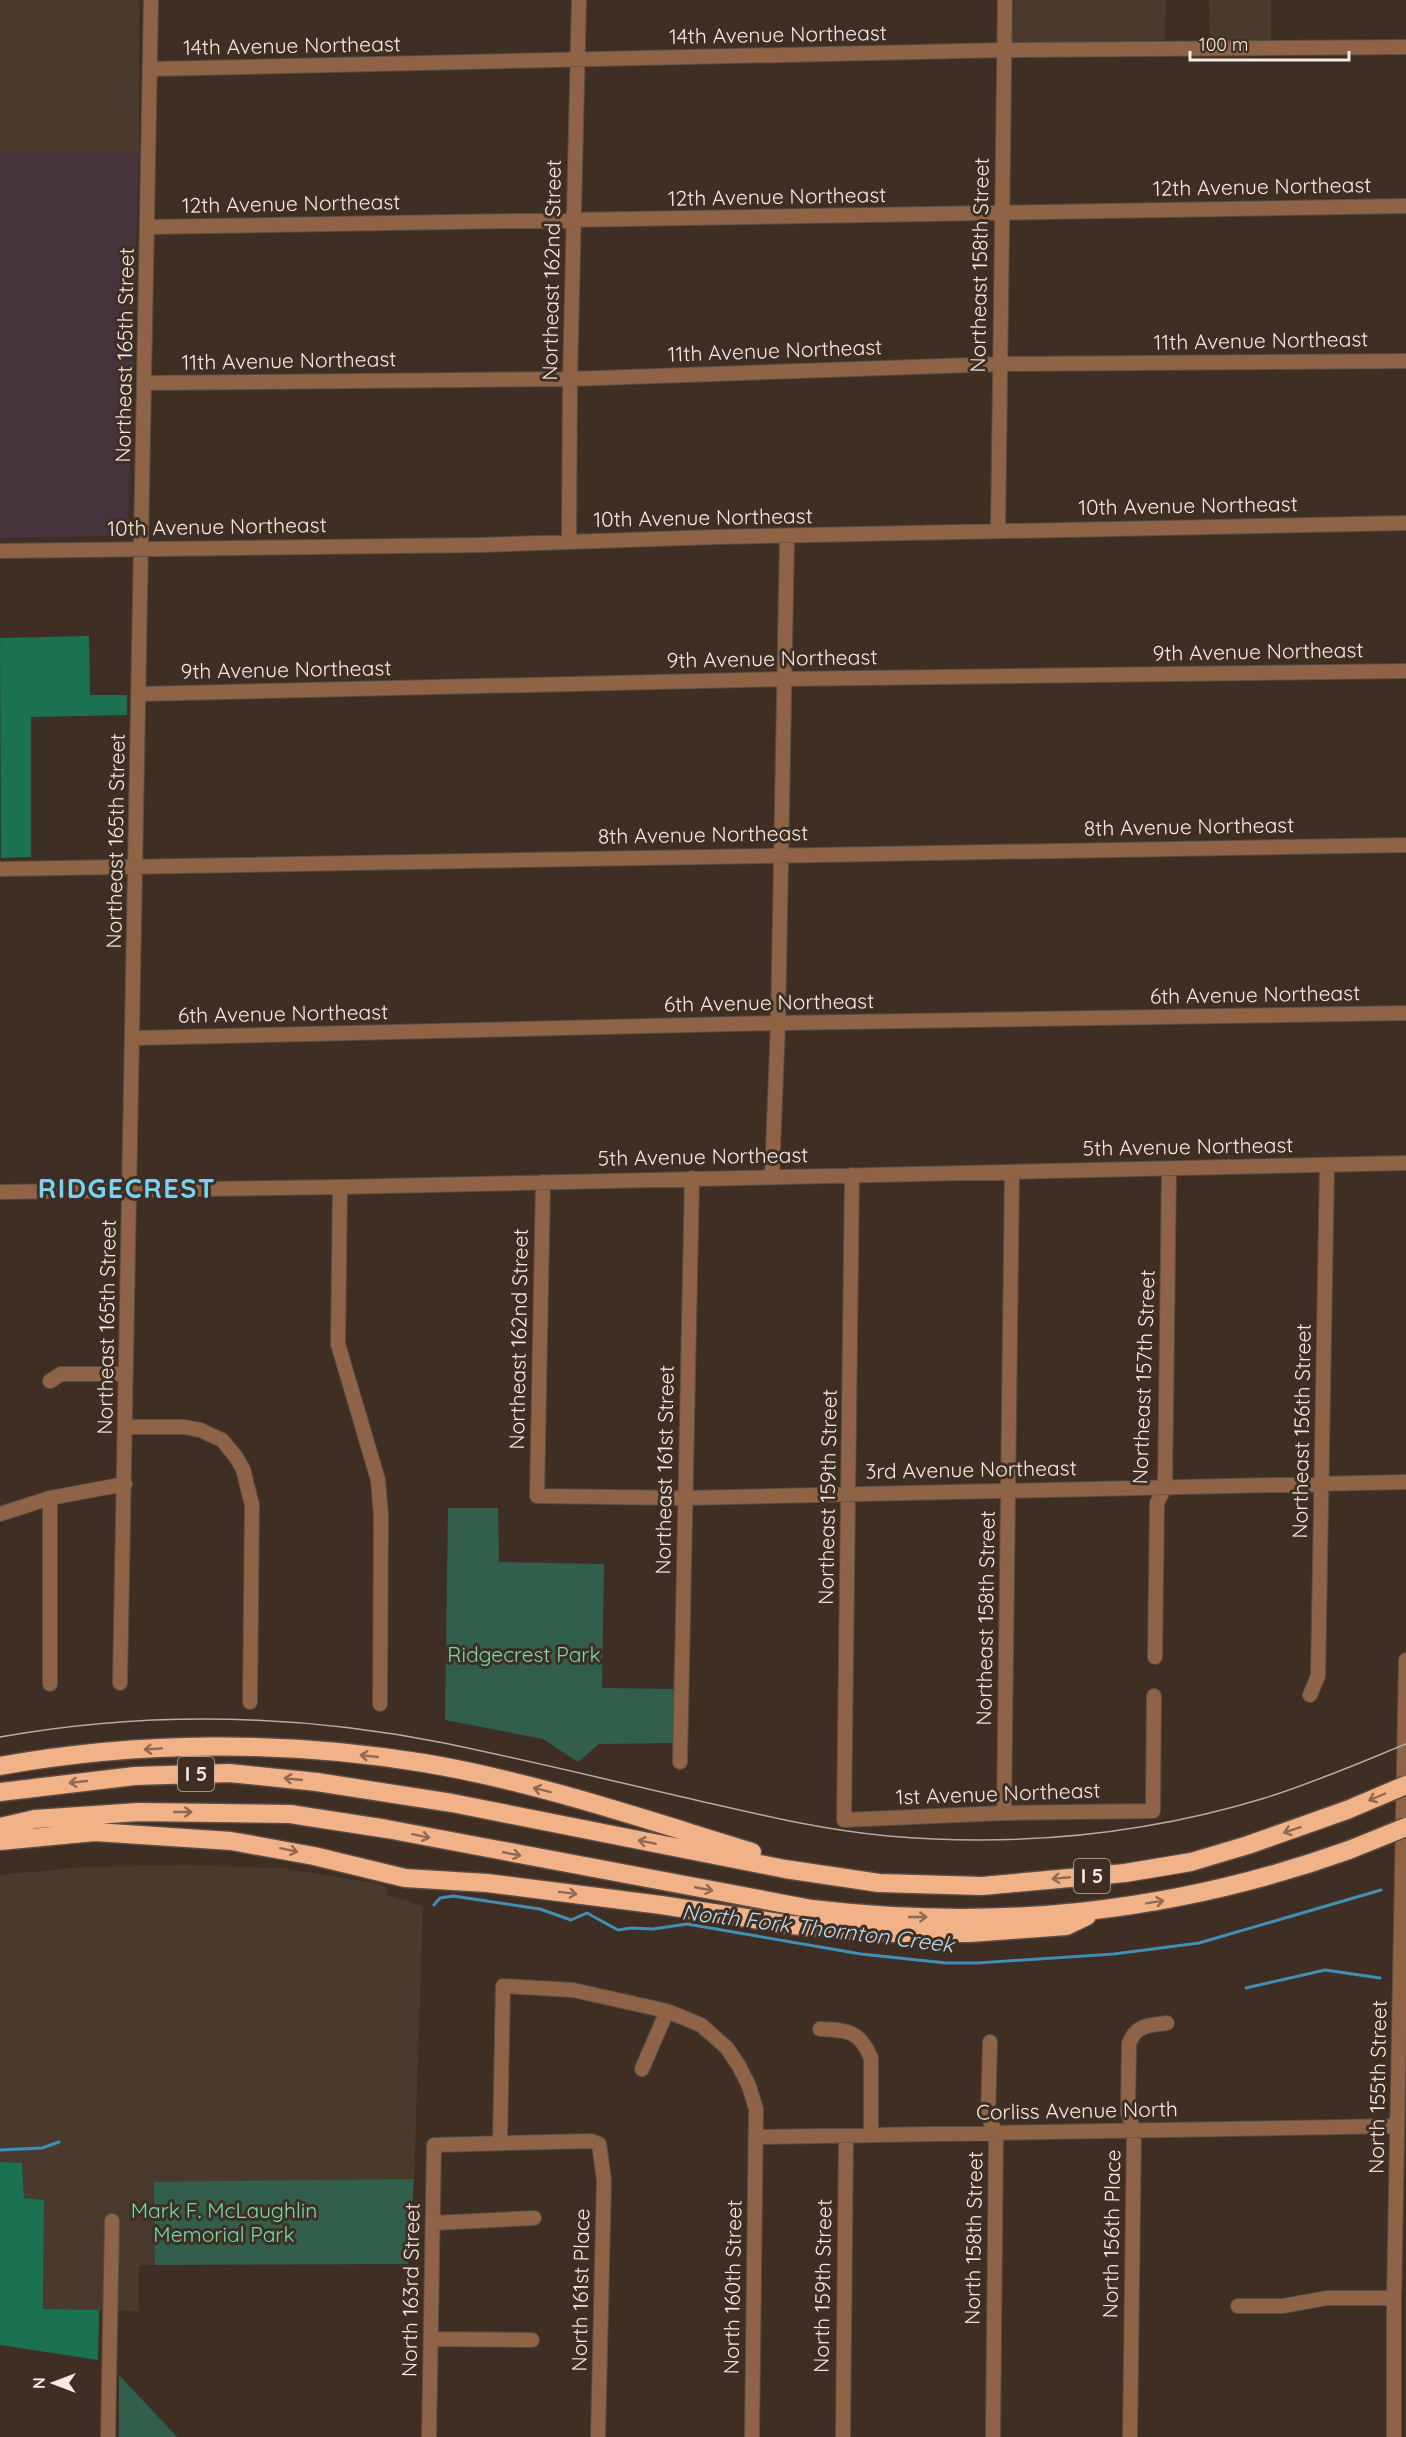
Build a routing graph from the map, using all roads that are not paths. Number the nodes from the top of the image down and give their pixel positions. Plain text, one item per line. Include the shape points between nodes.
1 (151, 0) edge
2 (579, 0) edge
3 (1005, 0) edge
4 (1406, 46) edge
5 (1005, 50) junction
6 (576, 61) junction
7 (150, 69) junction
8 (1406, 206) edge
9 (1002, 214) junction
10 (575, 221) junction
11 (148, 227) junction
12 (1406, 361) edge
13 (1000, 364) junction
14 (570, 379) junction
15 (145, 383) junction
16 (1406, 523) edge
17 (998, 531) junction
18 (787, 537) junction
19 (569, 541) junction
20 (142, 548) junction
21 (0, 551) edge
22 (1406, 671) edge
23 (783, 679) junction
24 (139, 694) junction
25 (1406, 845) edge
26 (779, 855) junction
27 (136, 865) junction
28 (0, 869) edge
29 (1406, 1013) edge
30 (778, 1023) junction
31 (133, 1038) junction
32 (1406, 1163) edge
33 (1328, 1165) junction
34 (1169, 1169) junction
35 (1012, 1172) junction
36 (852, 1175) junction
37 (772, 1176) junction
38 (692, 1178) junction
39 (543, 1182) junction
40 (340, 1187) junction
41 (130, 1190) junction
42 (0, 1192) edge
43 (125, 1374) junction
44 (50, 1381) dead end
45 (126, 1426) junction
46 (1406, 1482) edge
47 (1322, 1483) junction
48 (125, 1484) junction
49 (1165, 1487) junction
50 (1008, 1490) junction
51 (849, 1494) junction
52 (537, 1496) joint
53 (50, 1498) junction
54 (685, 1498) junction
55 (0, 1514) edge
56 (1155, 1657) dead end
57 (1406, 1660) edge
58 (120, 1683) dead end
59 (50, 1684) dead end
60 (1310, 1695) dead end
61 (1154, 1696) dead end
62 (250, 1702) dead end
63 (380, 1704) dead end
64 (1406, 1739) edge
65 (680, 1762) dead end
66 (0, 1766) edge
67 (1406, 1785) edge
68 (0, 1792) edge
69 (1004, 1813) junction
70 (844, 1820) joint
71 (0, 1827) edge
72 (1406, 1827) edge
73 (0, 1840) edge
74 (828, 1876) junction
75 (1404, 1902) edge
76 (1097, 1911) junction
77 (667, 2011) junction
78 (1167, 2023) dead end
79 (820, 2029) dead end
80 (990, 2042) dead end
81 (642, 2069) dead end
82 (1397, 2126) junction
83 (1134, 2131) junction
84 (996, 2133) junction
85 (871, 2135) junction
86 (846, 2136) junction
87 (756, 2137) junction
88 (500, 2142) junction
89 (534, 2218) dead end
90 (112, 2221) dead end
91 (433, 2223) junction
92 (1394, 2298) junction
93 (1238, 2307) dead end
94 (432, 2339) junction
95 (532, 2340) dead end
96 (108, 2437) edge
97 (429, 2437) edge
98 (598, 2437) edge
99 (752, 2437) edge
100 (843, 2437) edge
101 (993, 2437) edge
102 (1130, 2437) edge
103 (1394, 2437) edge

1 - 7 street, Northeast 165th Street
2 - 6 street, Northeast 162nd Street
3 - 5 street, Northeast 158th Street
4 - 5 street, 14th Avenue Northeast
5 - 6 street, 14th Avenue Northeast
5 - 9 street, Northeast 158th Street
6 - 7 street, 14th Avenue Northeast
6 - 10 street, Northeast 162nd Street
7 - 11 street, Northeast 165th Street
8 - 9 street, 12th Avenue Northeast
9 - 10 street, 12th Avenue Northeast
9 - 13 street, Northeast 158th Street
10 - 11 street, 12th Avenue Northeast
10 - 14 street, Northeast 162nd Street
11 - 15 street, Northeast 165th Street
12 - 13 street, 11th Avenue Northeast
13 - 14 street, 11th Avenue Northeast
13 - 17 street, Northeast 158th Street
14 - 15 street, 11th Avenue Northeast
14 - 19 street, Northeast 162nd Street
15 - 20 street, Northeast 165th Street
16 - 17 street, 10th Avenue Northeast
17 - 18 street, 10th Avenue Northeast
18 - 19 street, 10th Avenue Northeast
18 - 23 street
19 - 20 street, 10th Avenue Northeast
20 - 21 street, 10th Avenue Northeast
20 - 24 street, Northeast 165th Street
22 - 23 street, 9th Avenue Northeast
23 - 24 street, 9th Avenue Northeast
23 - 26 street
24 - 27 street, Northeast 165th Street
25 - 26 street, 8th Avenue Northeast
26 - 27 street, 8th Avenue Northeast
26 - 30 street
27 - 28 street, 8th Avenue Northeast
27 - 31 street, Northeast 165th Street
29 - 30 street, 6th Avenue Northeast
30 - 31 street, 6th Avenue Northeast
30 - 37 street
31 - 41 street, Northeast 165th Street
32 - 33 street, 5th Avenue Northeast
33 - 34 street, 5th Avenue Northeast
33 - 47 street, Northeast 156th Street
34 - 35 street, 5th Avenue Northeast
34 - 49 street, Northeast 157th Street
35 - 36 street, 5th Avenue Northeast
35 - 50 street, Northeast 158th Street
36 - 37 street, 5th Avenue Northeast
36 - 51 street, Northeast 159th Street
37 - 38 street, 5th Avenue Northeast
38 - 39 street, 5th Avenue Northeast
38 - 54 street, Northeast 161st Street
39 - 40 street, 5th Avenue Northeast
39 - 52 street, Northeast 162nd Street
40 - 41 street, 5th Avenue Northeast
40 - 63 street via 338,1344 374,1467 381,1516
41 - 42 street, 5th Avenue Northeast
41 - 43 street, Northeast 165th Street
43 - 44 street via 61,1374
43 - 45 street, Northeast 165th Street
45 - 48 street, Northeast 165th Street
45 - 62 street via 184,1427 212,1435 233,1452 248,1483 252,1505
46 - 47 street, 3rd Avenue Northeast
47 - 49 street, 3rd Avenue Northeast
47 - 60 street, Northeast 156th Street via 1318,1677
48 - 53 street
48 - 58 street, Northeast 165th Street
49 - 50 street, 3rd Avenue Northeast
49 - 56 street, Northeast 157th Street via 1157,1503
50 - 51 street, 3rd Avenue Northeast
50 - 69 street, Northeast 158th Street
51 - 54 street, 3rd Avenue Northeast
51 - 70 street, Northeast 159th Street
52 - 54 street, 3rd Avenue Northeast
53 - 55 street
53 - 59 street
54 - 65 street, Northeast 161st Street
57 - 64 street, North 155th Street
61 - 69 street, 1st Avenue Northeast via 1152,1810
64 - 75 street, North 155th Street
74 -> 66 highway via 599,1805 427,1764 385,1758 253,1747 168,1748
67 -> 74 highway, I 5, bridge via 1248,1845 1191,1862 1125,1873 982,1886 879,1883
74 -> 68 highway, I 5 via 452,1803 229,1773 135,1776
69 - 70 street, 1st Avenue Northeast
71 -> 76 highway, I 5 via 46,1818 139,1812 290,1814 812,1910 879,1917 1001,1917
76 -> 72 highway, I 5, bridge via 1183,1898 1280,1874
73 -> 76 highway via 95,1832 231,1840 405,1878 487,1883 874,1933 970,1933 1066,1926
75 - 82 street, North 155th Street
77 - 81 street
77 - 87 street, North 160th Street via 701,2025 727,2048 749,2086 756,2109
77 - 88 street, North 160th Street via 573,1990 503,1986
78 - 83 street, North 156th Place via 1142,2026 1129,2044 1128,2113
79 - 85 street via 843,2030 858,2036 866,2047 871,2058
80 - 84 street, North 158th Street via 988,2116
82 - 83 street, Corliss Avenue North
82 - 92 street, North 155th Street
83 - 84 street, Corliss Avenue North
83 - 102 street, North 156th Place
84 - 85 street, Corliss Avenue North
84 - 101 street, North 158th Street
85 - 86 street, Corliss Avenue North
86 - 87 street, Corliss Avenue North
86 - 100 street, North 159th Street
87 - 99 street, North 160th Street
88 - 91 street, North 163rd Street via 434,2145
88 - 98 street, North 161st Place via 599,2144 604,2180
89 - 91 street
90 - 96 street
91 - 94 street, North 163rd Street
92 - 93 street via 1327,2298 1283,2307
92 - 103 street, North 155th Street
94 - 95 street
94 - 97 street, North 163rd Street

